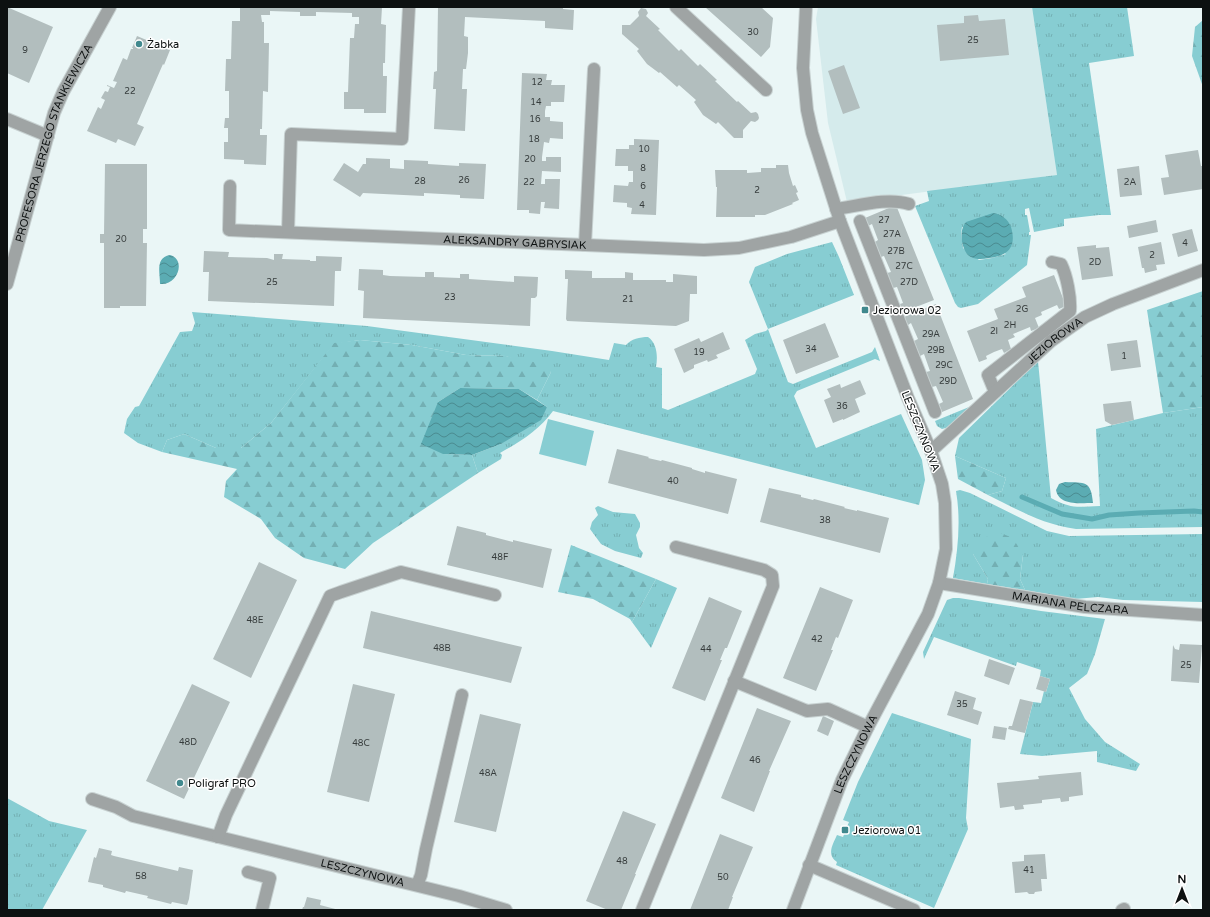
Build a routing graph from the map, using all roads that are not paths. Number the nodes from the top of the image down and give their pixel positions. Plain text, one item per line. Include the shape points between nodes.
1 (110, 7) edge
2 (409, 7) edge
3 (676, 7) edge
4 (806, 7) edge
5 (594, 69) dead end
6 (766, 90) dead end
7 (7, 119) edge
8 (48, 136) junction
9 (230, 186) dead end
10 (909, 204) dead end
11 (836, 209) junction
12 (840, 221) junction
13 (860, 221) dead end
14 (288, 232) junction
15 (585, 245) junction
16 (1052, 262) dead end
17 (1203, 270) edge
18 (7, 284) edge
19 (927, 390) junction
20 (995, 392) junction
21 (908, 398) junction
22 (935, 412) dead end
23 (931, 451) junction
24 (676, 547) dead end
25 (940, 583) junction
26 (495, 595) dead end
27 (1203, 615) edge
28 (734, 681) junction
29 (462, 695) dead end
30 (868, 727) junction
31 (92, 799) dead end
32 (218, 838) junction
33 (809, 865) junction
34 (248, 872) dead end
35 (417, 885) junction
36 (262, 910) edge
37 (506, 910) edge
38 (642, 910) edge
39 (793, 910) edge
40 (914, 910) edge

1 - 8 street, PROFESORA JERZEGO STANKIEWICZA via 54,112
2 - 14 street via 402,139 291,134
3 - 6 street
4 - 11 street, LESZCZYNOWA via 803,68 807,110
5 - 15 street
7 - 8 street
8 - 18 street, PROFESORA JERZEGO STANKIEWICZA
9 - 14 street, ALEKSANDRY GABRYSIAK via 229,230
10 - 11 street via 887,201
11 - 12 street, LESZCZYNOWA
12 - 15 street, ALEKSANDRY GABRYSIAK via 790,237 739,248 704,250
12 - 21 street, LESZCZYNOWA
13 - 19 street
14 - 15 street, ALEKSANDRY GABRYSIAK
16 - 20 street via 1061,264 1064,270 1070,311 988,375
17 - 20 street, JEZIOROWA via 1085,317 1051,341
19 - 21 street
19 - 22 street
20 - 23 street, JEZIOROWA
21 - 23 street, LESZCZYNOWA
23 - 25 street, LESZCZYNOWA via 942,484 945,503 946,549
24 - 28 street via 764,570 772,575 773,586
25 - 27 street, MARIANA PELCZARA via 1085,607
25 - 30 street, LESZCZYNOWA via 928,614
26 - 32 street via 401,572 330,596
28 - 30 street via 807,711 828,709
28 - 38 street
29 - 35 street
30 - 33 street, LESZCZYNOWA via 842,780
31 - 32 street, LESZCZYNOWA via 133,816
32 - 35 street, LESZCZYNOWA
33 - 39 street, LESZCZYNOWA
33 - 40 street
34 - 36 street via 270,878
35 - 37 street, LESZCZYNOWA

